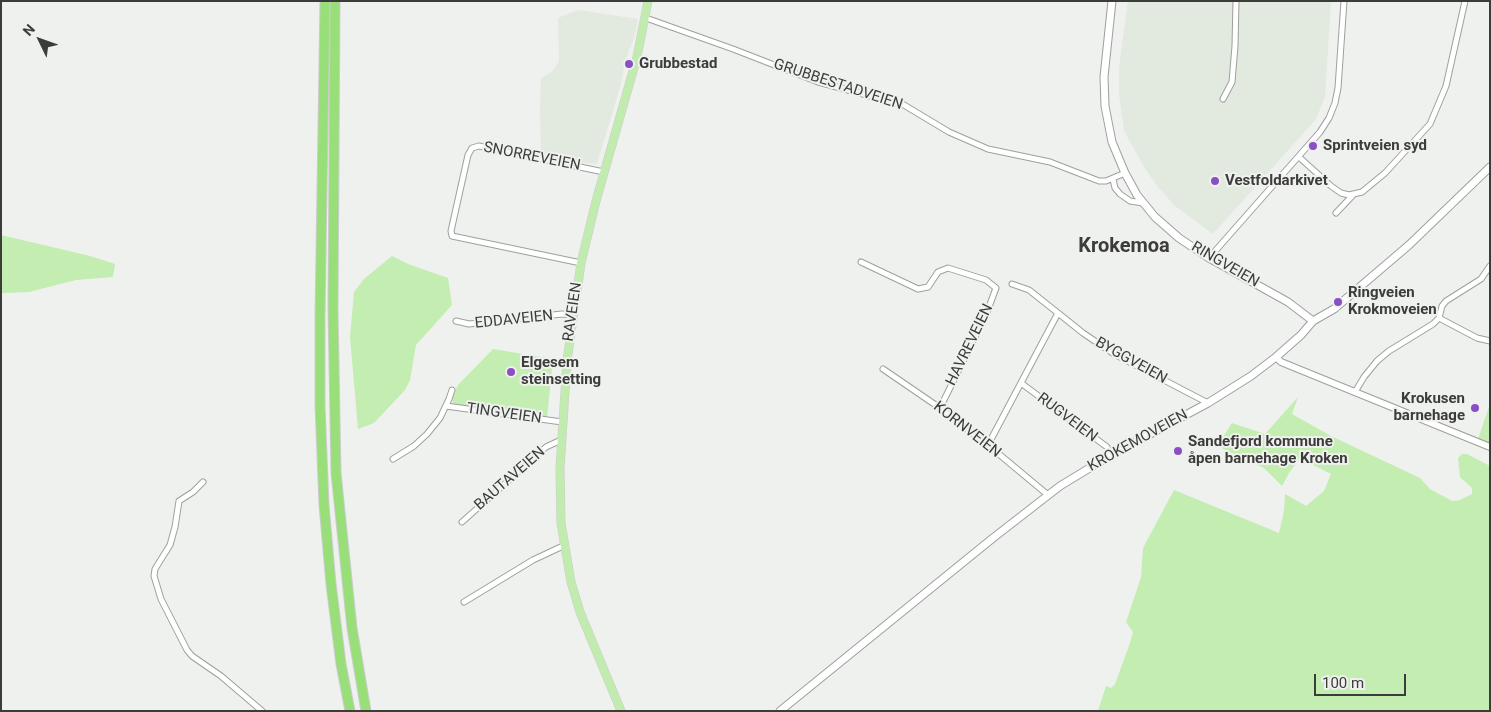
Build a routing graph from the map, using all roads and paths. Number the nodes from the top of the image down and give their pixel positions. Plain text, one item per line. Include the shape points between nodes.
1 (325, 1) edge
2 (335, 1) edge
3 (648, 1) edge
4 (1112, 1) edge
5 (1236, 1) edge
6 (1344, 1) edge
7 (1465, 1) edge
8 (646, 18) junction
9 (1223, 99) dead end
10 (1299, 157) junction
11 (1490, 166) edge
12 (604, 172) junction
13 (1125, 173) junction
14 (1113, 179) junction
15 (1353, 195) junction
16 (1143, 203) junction
17 (1336, 213) dead end
18 (1210, 258) junction
19 (861, 262) dead end
20 (581, 263) junction
21 (1490, 266) edge
22 (1012, 284) dead end
23 (1058, 313) junction
24 (572, 315) junction
25 (1440, 318) junction
26 (456, 321) dead end
27 (1313, 321) junction
28 (1490, 340) edge
29 (1276, 357) junction
30 (883, 369) dead end
31 (1021, 383) junction
32 (452, 390) dead end
33 (1355, 392) junction
34 (1208, 403) junction
35 (446, 406) junction
36 (940, 408) junction
37 (562, 422) junction
38 (561, 440) junction
39 (988, 444) junction
40 (1490, 447) edge
41 (1110, 455) junction
42 (393, 459) dead end
43 (204, 482) dead end
44 (1048, 495) junction
45 (462, 522) dead end
46 (563, 546) junction
47 (464, 602) dead end
48 (262, 711) edge
49 (350, 711) edge
50 (366, 711) edge
51 (621, 711) edge
52 (780, 711) edge

1 - 49 highway via 320,405 331,584
2 - 50 highway via 333,310 336,472 352,628
3 - 8 main road, RAVEIEN
4 - 13 main road, RINGVEIEN via 1104,92 1110,134
5 - 9 street via 1232,82
6 - 10 street via 1335,103 1325,126
7 - 15 street via 1446,86 1430,124 1376,181
8 - 12 main road, RAVEIEN
8 - 14 street, GRUBBESTADVEIEN via 818,82 904,105 945,130 988,149 1050,162 1099,181
10 - 15 street via 1331,186 1341,193
10 - 18 street
11 - 27 main road, KROKEMOVEIEN via 1409,245 1334,309
12 - 20 main road, RAVEIEN
12 - 20 street, SNORREVEIEN via 479,146 472,148 468,155 452,236
13 - 14 street
13 - 16 main road, RINGVEIEN
14 - 16 street via 1120,194 1130,201
15 - 17 street
16 - 18 main road, RINGVEIEN via 1179,238
18 - 27 main road, RINGVEIEN via 1288,302
19 - 36 street, HAVREVEIEN via 918,289 928,286 938,272 948,268 986,280 996,288
20 - 24 main road, RAVEIEN
21 - 25 street via 1481,279 1446,301
22 - 23 street, BYGGVEIEN via 1029,290
23 - 31 street
23 - 34 street, BYGGVEIEN via 1114,354
24 - 26 street, EDDAVEIEN via 469,324
24 - 37 main road, RAVEIEN
25 - 28 street via 1477,338
25 - 33 street via 1389,351 1364,377
27 - 29 main road, KROKEMOVEIEN
29 - 33 street via 1281,362
29 - 34 main road, KROKEMOVEIEN
30 - 36 street, KORNVEIEN
31 - 39 street
31 - 41 street, RUGVEIEN via 1107,448
32 - 35 street, TINGVEIEN
33 - 40 street
34 - 41 main road, KROKEMOVEIEN
35 - 37 street, TINGVEIEN
35 - 42 street, TINGVEIEN via 427,434
36 - 39 street, KORNVEIEN
37 - 38 main road, RAVEIEN
38 - 45 street, BAUTAVEIEN via 546,447
38 - 46 main road, RAVEIEN
39 - 44 street, KORNVEIEN
41 - 44 main road, KROKEMOVEIEN
43 - 48 street via 179,501 170,545 154,576 161,599 187,650
44 - 52 main road, KROKEMOVEIEN
46 - 47 street via 533,560
46 - 51 main road, RAVEIEN via 580,612

